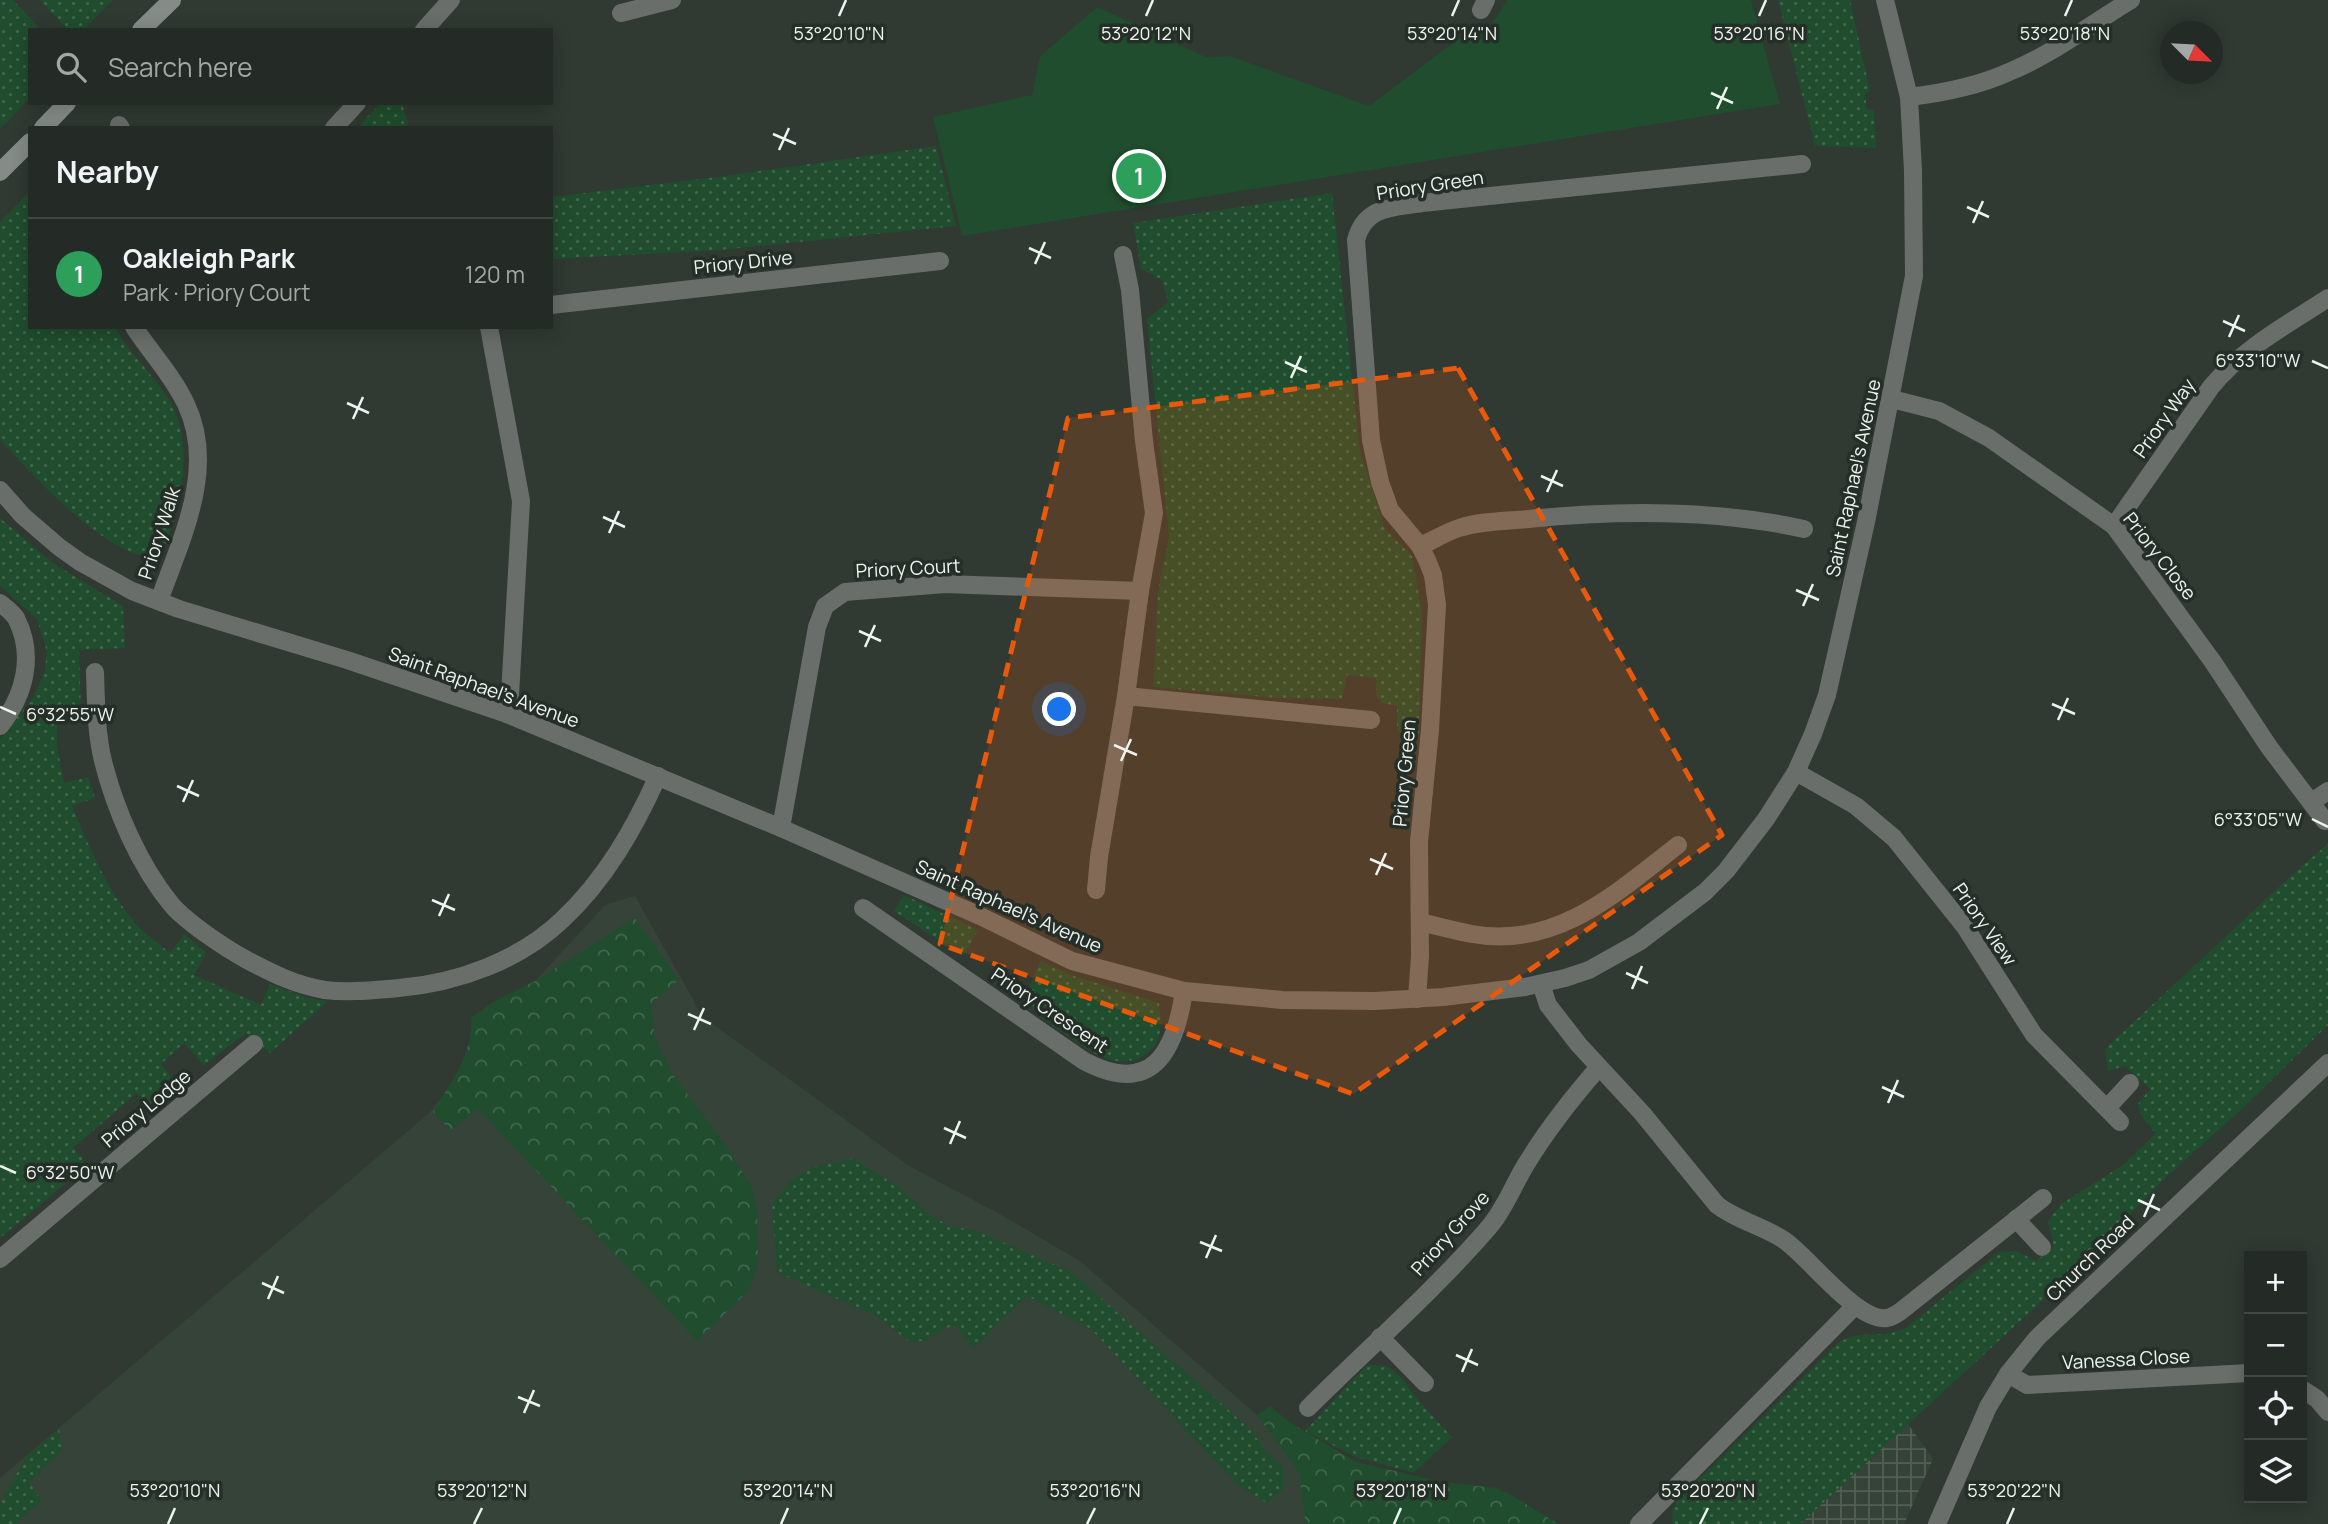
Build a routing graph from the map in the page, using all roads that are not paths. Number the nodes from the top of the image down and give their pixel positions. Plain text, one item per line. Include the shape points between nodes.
1 (172, 0) edge
2 (452, 0) edge
3 (672, 0) edge
4 (1885, 0) edge
5 (2131, 0) edge
6 (621, 13) dead end
7 (143, 28) edge
8 (426, 28) edge
9 (1909, 97) junction
10 (65, 105) edge
11 (354, 105) edge
12 (45, 126) edge
13 (336, 126) edge
14 (28, 144) edge
15 (1802, 164) dead end
16 (0, 172) edge
17 (1123, 256) dead end
18 (940, 261) dead end
19 (2328, 298) edge
20 (553, 305) edge
21 (136, 329) edge
22 (489, 329) edge
23 (1892, 400) junction
24 (0, 490) edge
25 (2114, 526) junction
26 (1804, 529) dead end
27 (1420, 547) junction
28 (1140, 591) junction
29 (159, 601) junction
30 (0, 603) edge
31 (95, 672) dead end
32 (1126, 696) junction
33 (506, 714) junction
34 (1371, 720) dead end
35 (0, 726) edge
36 (1796, 772) junction
37 (657, 776) junction
38 (2328, 791) edge
39 (2311, 802) junction
40 (2325, 821) dead end
41 (781, 828) junction
42 (1678, 845) dead end
43 (1096, 890) dead end
44 (863, 908) dead end
45 (1420, 922) junction
46 (1541, 984) junction
47 (1184, 991) junction
48 (1417, 999) junction
49 (254, 1044) dead end
50 (2328, 1063) edge
51 (1599, 1067) junction
52 (2130, 1083) dead end
53 (2106, 1108) junction
54 (2120, 1122) dead end
55 (2043, 1198) dead end
56 (2016, 1219) junction
57 (2042, 1247) dead end
58 (0, 1259) edge
59 (1854, 1307) junction
60 (1380, 1337) junction
61 (2244, 1373) edge
62 (2008, 1374) junction
63 (1425, 1382) dead end
64 (2307, 1393) edge
65 (1308, 1408) dead end
66 (2328, 1412) edge
67 (1639, 1524) edge
68 (1937, 1524) edge

1 - 7 main road
2 - 8 street
3 - 6 street
4 - 9 street, Saint Raphael's Avenue
5 - 9 street via 2011,72 1978,84
9 - 23 street, Saint Raphael's Avenue via 1914,276
10 - 12 main road
11 - 13 street
14 - 16 main road
15 - 27 street, Priory Green via 1422,203 1378,210 1367,218 1356,240 1371,440 1390,510
17 - 28 street via 1154,513
18 - 20 street, Priory Drive
19 - 25 street, Priory Way via 2226,369
21 - 29 street, Priory Walk via 185,401 198,451 191,514
22 - 33 street via 521,501
23 - 25 street, Priory Close via 1939,411 1989,438
23 - 36 street, Saint Raphael's Avenue via 1827,695
24 - 29 street, Saint Raphael's Avenue via 71,556
25 - 39 street, Priory Close
26 - 27 street via 1686,514 1568,516 1458,528
27 - 45 street, Priory Green via 1433,575 1437,605 1419,842
28 - 32 street
28 - 41 street, Priory Court via 946,584 845,592 825,606 817,627
29 - 33 street, Saint Raphael's Avenue
30 - 35 street via 15,617 26,651 24,685
31 - 37 street via 97,722 112,792 131,840 172,905 224,948 286,981 325,990 419,986 510,958 561,922 604,873
32 - 34 street
32 - 43 street
33 - 37 street, Saint Raphael's Avenue
36 - 46 street, Saint Raphael's Avenue via 1747,845 1698,899 1615,957
36 - 53 street, Priory View via 1856,806 1894,838 1965,927 2034,1035
37 - 41 street, Saint Raphael's Avenue
38 - 39 street
39 - 40 street, Priory Close
41 - 47 street, Saint Raphael's Avenue via 1072,961
42 - 45 street via 1598,906 1550,929 1488,936
44 - 47 street, Priory Crescent via 1084,1062 1110,1073 1142,1071 1160,1059 1181,1012
45 - 48 street, Priory Green
46 - 48 street, Saint Raphael's Avenue
46 - 51 street via 1548,1004
47 - 48 street, Saint Raphael's Avenue via 1282,1000
49 - 58 street, Priory Lodge
50 - 62 street, Church Road via 2037,1338
51 - 59 street via 1717,1205 1786,1241
51 - 60 street, Priory Grove via 1531,1157 1492,1224
52 - 53 street
53 - 54 street, Priory View
55 - 56 street
56 - 57 street
56 - 59 street via 1894,1316 1879,1318
59 - 67 street
60 - 63 street
60 - 65 street, Priory Grove
61 - 62 street, Vanessa Close via 2026,1385
62 - 68 street, Church Road via 1988,1407
64 - 66 street

